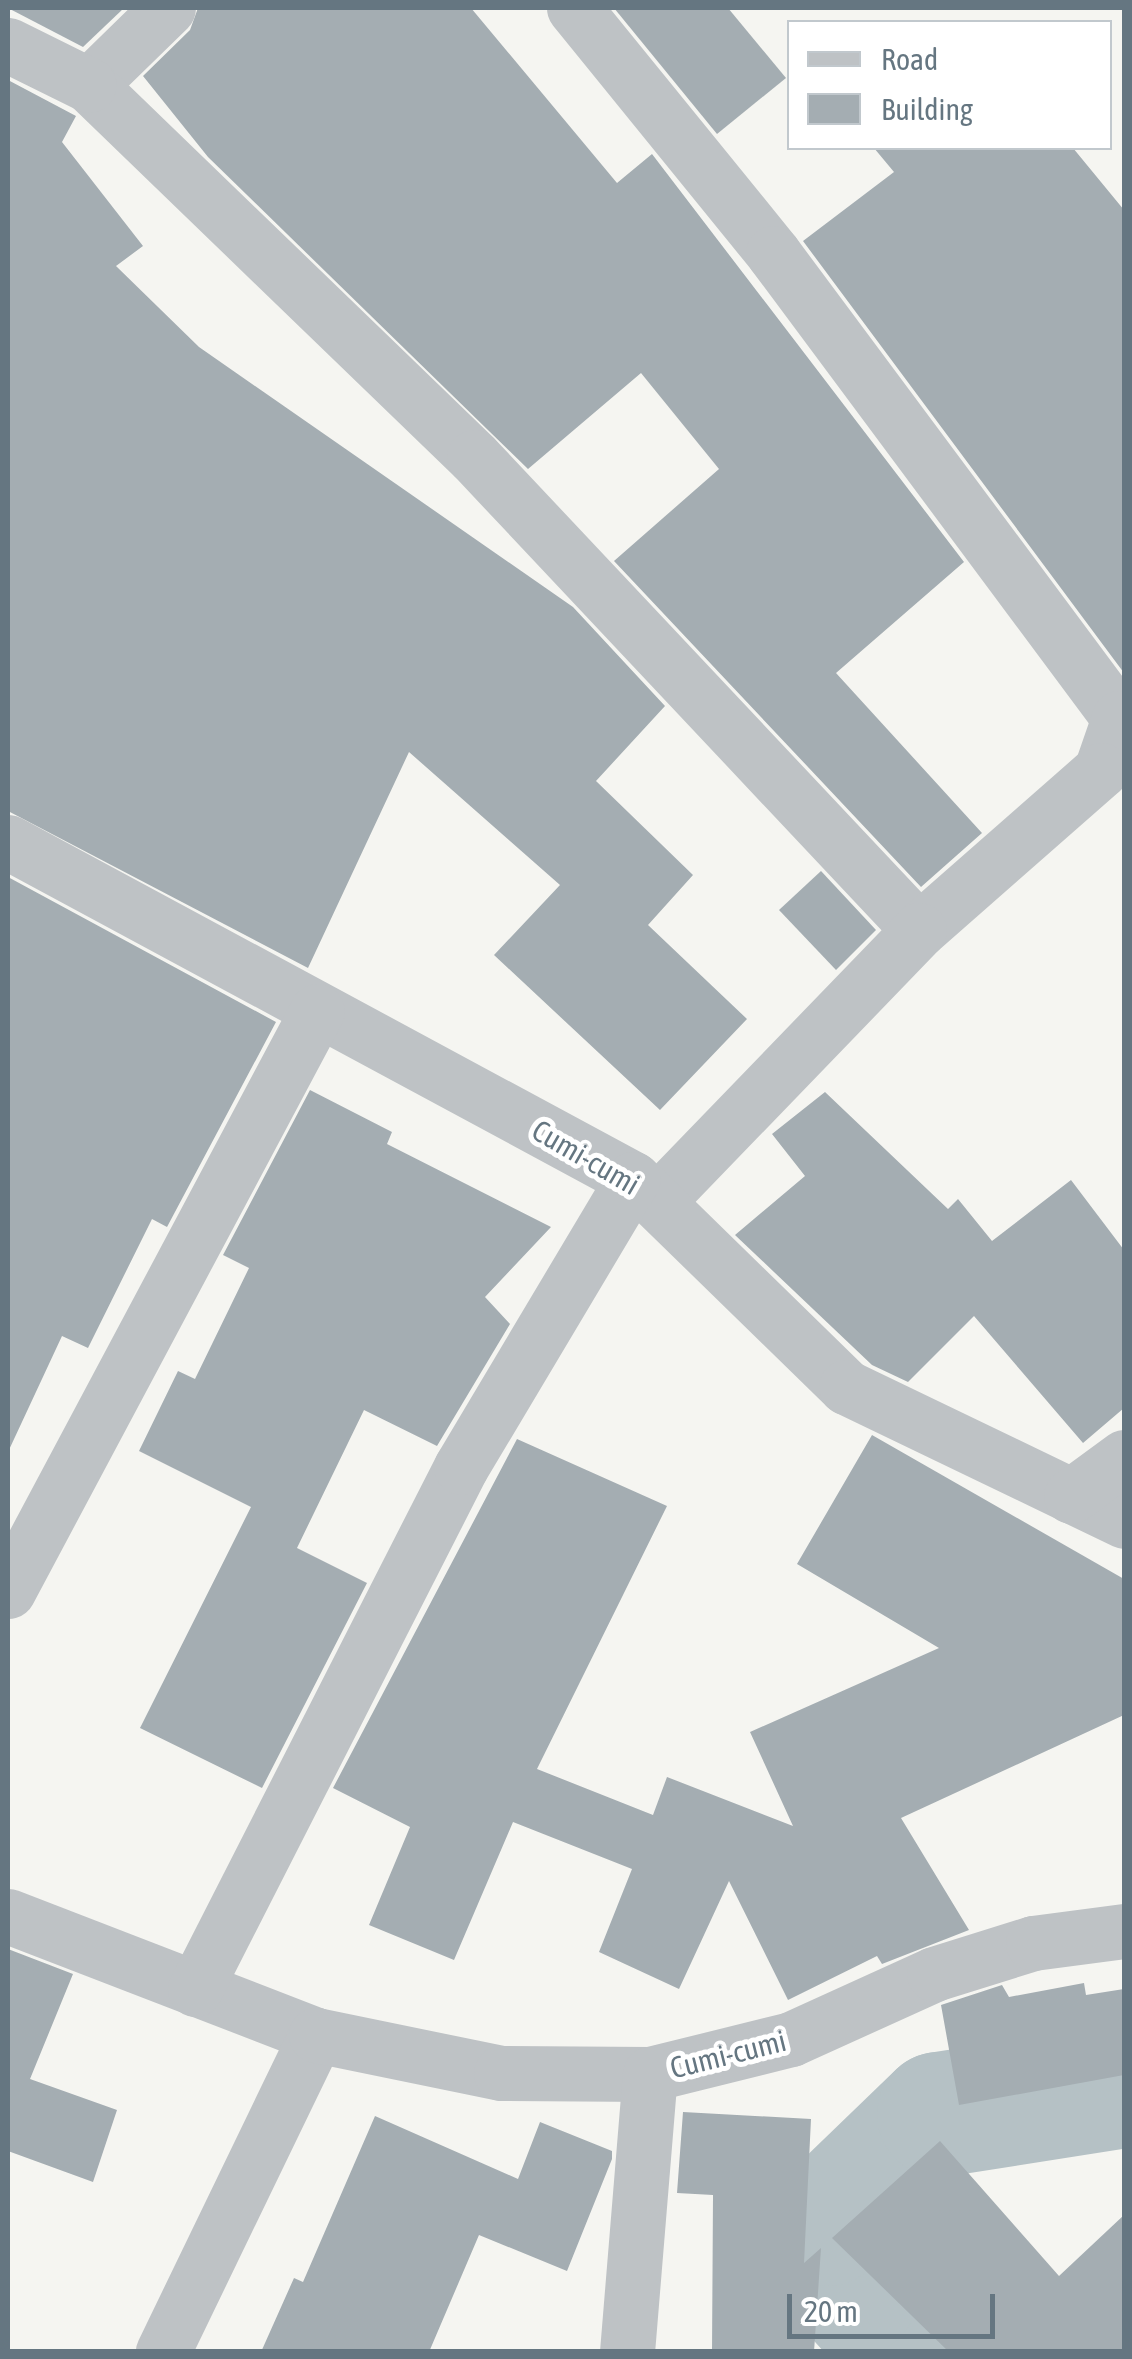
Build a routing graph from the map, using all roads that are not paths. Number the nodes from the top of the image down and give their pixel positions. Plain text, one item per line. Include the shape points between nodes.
1 (168, 8) edge
2 (574, 8) edge
3 (8, 46) edge
4 (88, 84) junction
5 (1122, 716) edge
6 (8, 842) edge
7 (919, 930) junction
8 (317, 1012) junction
9 (645, 1190) junction
10 (1124, 1457) edge
11 (1070, 1496) junction
12 (1124, 1521) edge
13 (8, 1591) edge
14 (8, 1916) edge
15 (1124, 1931) edge
16 (195, 1989) junction
17 (316, 2035) junction
18 (650, 2074) junction
19 (164, 2352) edge
20 (627, 2352) edge

1 - 4 street
2 - 5 street via 774,253
3 - 4 street
4 - 7 street via 474,457
5 - 7 street via 1101,770
6 - 8 street, Cumi-cumi
7 - 9 street
8 - 9 street, Cumi-cumi
8 - 13 street
9 - 11 street, Cumi-cumi via 846,1387
9 - 16 street via 460,1466
10 - 11 street
11 - 12 street, Cumi-cumi
14 - 16 street, Cumi-cumi
15 - 18 street, Cumi-cumi via 1033,1944 934,1974 791,2039
16 - 17 street, Cumi-cumi
17 - 18 street, Cumi-cumi via 501,2073
17 - 19 street
18 - 20 street

